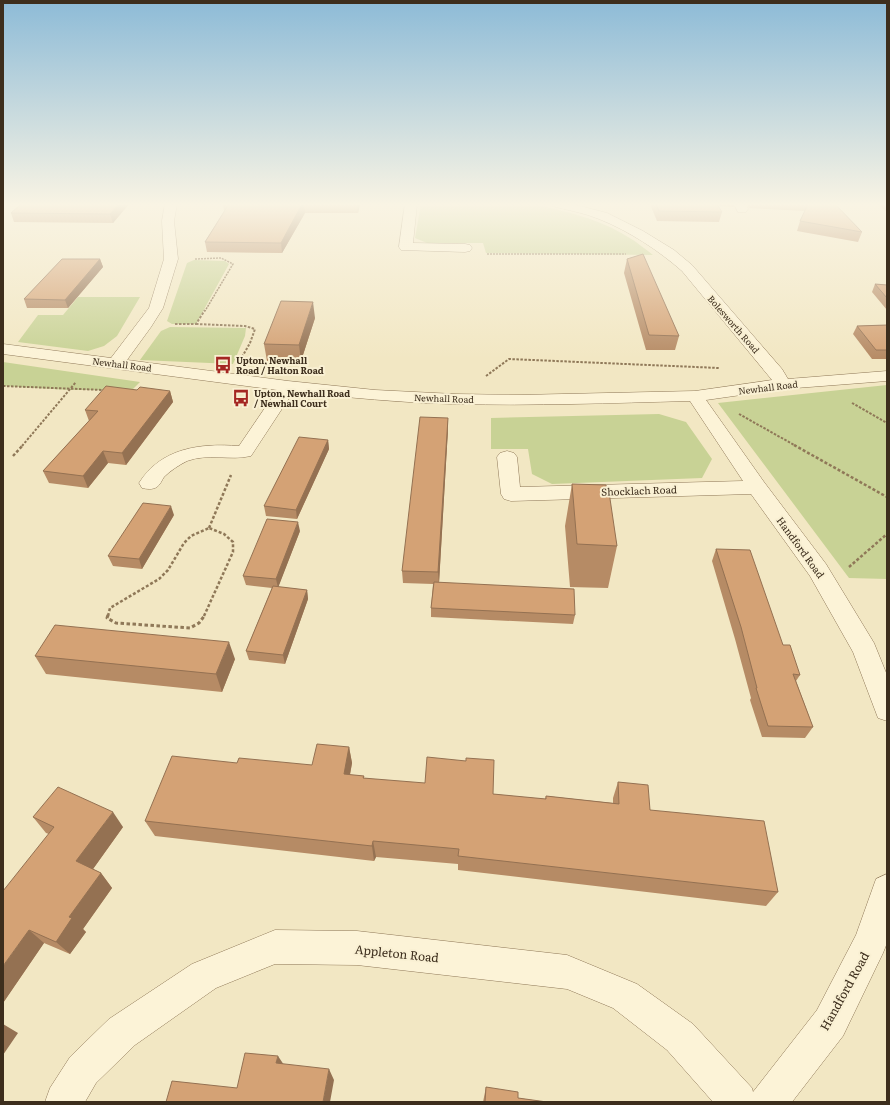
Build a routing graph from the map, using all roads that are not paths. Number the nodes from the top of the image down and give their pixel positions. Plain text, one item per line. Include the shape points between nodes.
1 (171, 256) edge
2 (672, 256) edge
3 (3, 349) edge
4 (116, 363) junction
5 (887, 376) edge
6 (783, 384) junction
7 (288, 386) junction
8 (700, 396) junction
9 (506, 457) dead end
10 (149, 482) dead end
11 (757, 487) junction
12 (887, 710) edge
13 (887, 890) edge
14 (64, 1102) edge
15 (738, 1102) edge
16 (768, 1102) edge

1 - 4 street via 156,308
2 - 6 street, Bolesworth Road via 687,268
3 - 4 street, Newhall Road
4 - 7 street, Newhall Road
5 - 6 street, Newhall Road
6 - 8 street, Newhall Road
7 - 8 street, Newhall Road via 375,395 455,399
7 - 10 street via 244,452 211,450 186,455 164,466
8 - 11 street, Handford Road
9 - 11 street, Shocklach Road via 511,494
11 - 12 street, Handford Road via 818,570 865,650
13 - 16 street, Handford Road via 871,941 830,1023
14 - 15 street, Appleton Road via 83,1070 122,1032 204,976 275,947 357,948 567,972 626,996 680,1037

